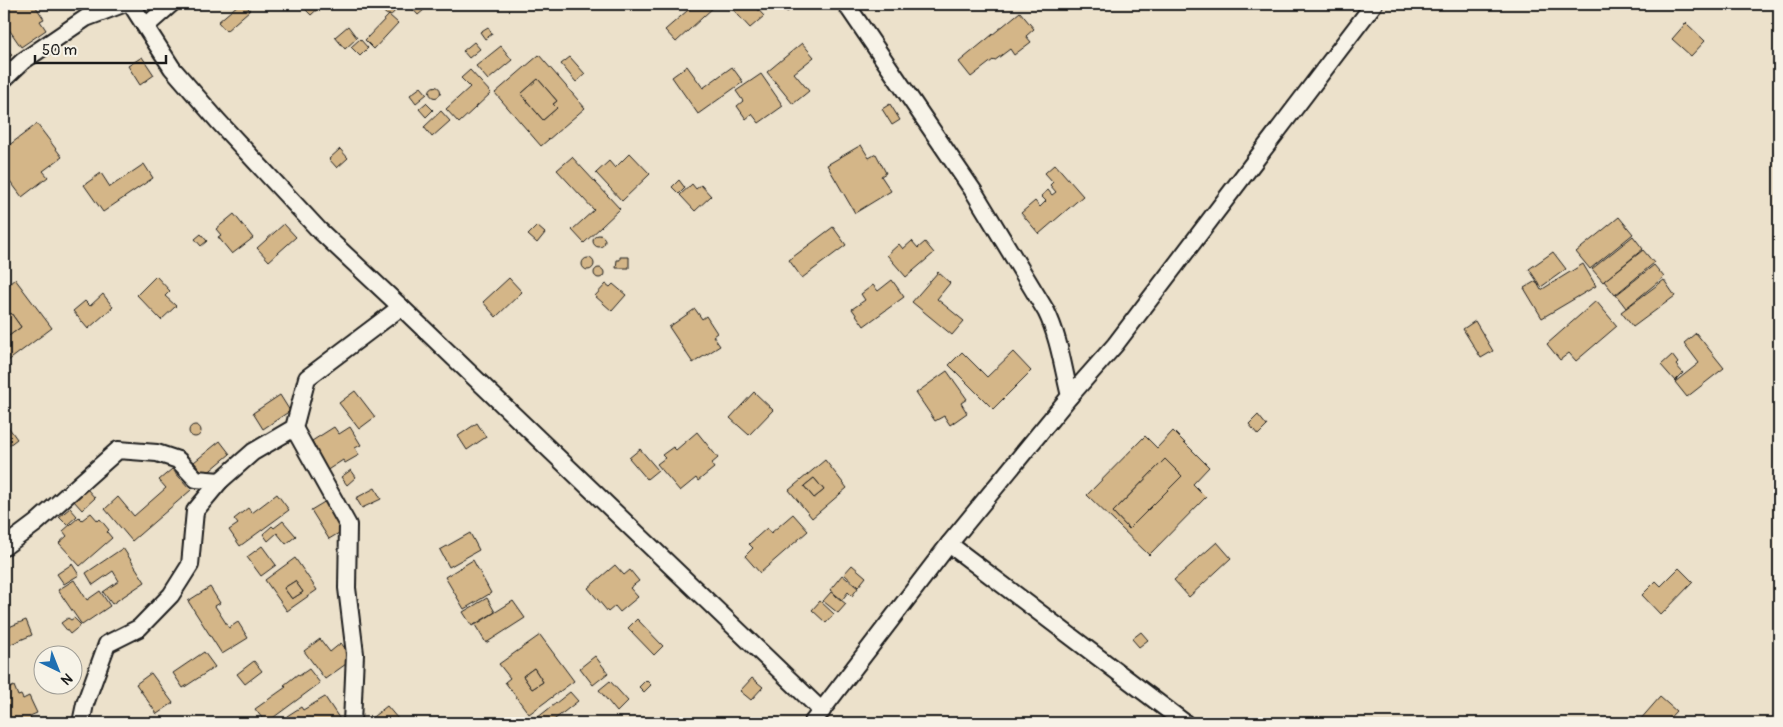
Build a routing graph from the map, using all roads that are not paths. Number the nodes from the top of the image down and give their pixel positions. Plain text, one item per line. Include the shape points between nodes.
1 (123, 4) edge
2 (132, 4) edge
3 (171, 4) edge
4 (846, 4) edge
5 (1374, 4) edge
6 (146, 26) junction
7 (4, 79) edge
8 (401, 306) junction
9 (1070, 396) junction
10 (294, 428) junction
11 (220, 481) junction
12 (949, 544) junction
13 (4, 547) edge
14 (817, 717) edge
15 (81, 723) edge
16 (352, 723) edge
17 (1185, 723) edge

1 - 7 street via 86,18 23,61
2 - 6 street
3 - 6 street
4 - 9 street via 974,192 1046,311 1054,328
5 - 9 street via 1115,345
6 - 8 street via 172,68 218,122 318,229
8 - 10 street via 307,378
8 - 14 street
9 - 12 street
10 - 11 street via 253,452
10 - 16 street via 348,525 347,588 355,654
11 - 13 street via 196,479 178,460 157,453 118,450
11 - 15 street via 196,511 190,565 171,594 139,628 107,644
12 - 14 street
12 - 17 street

